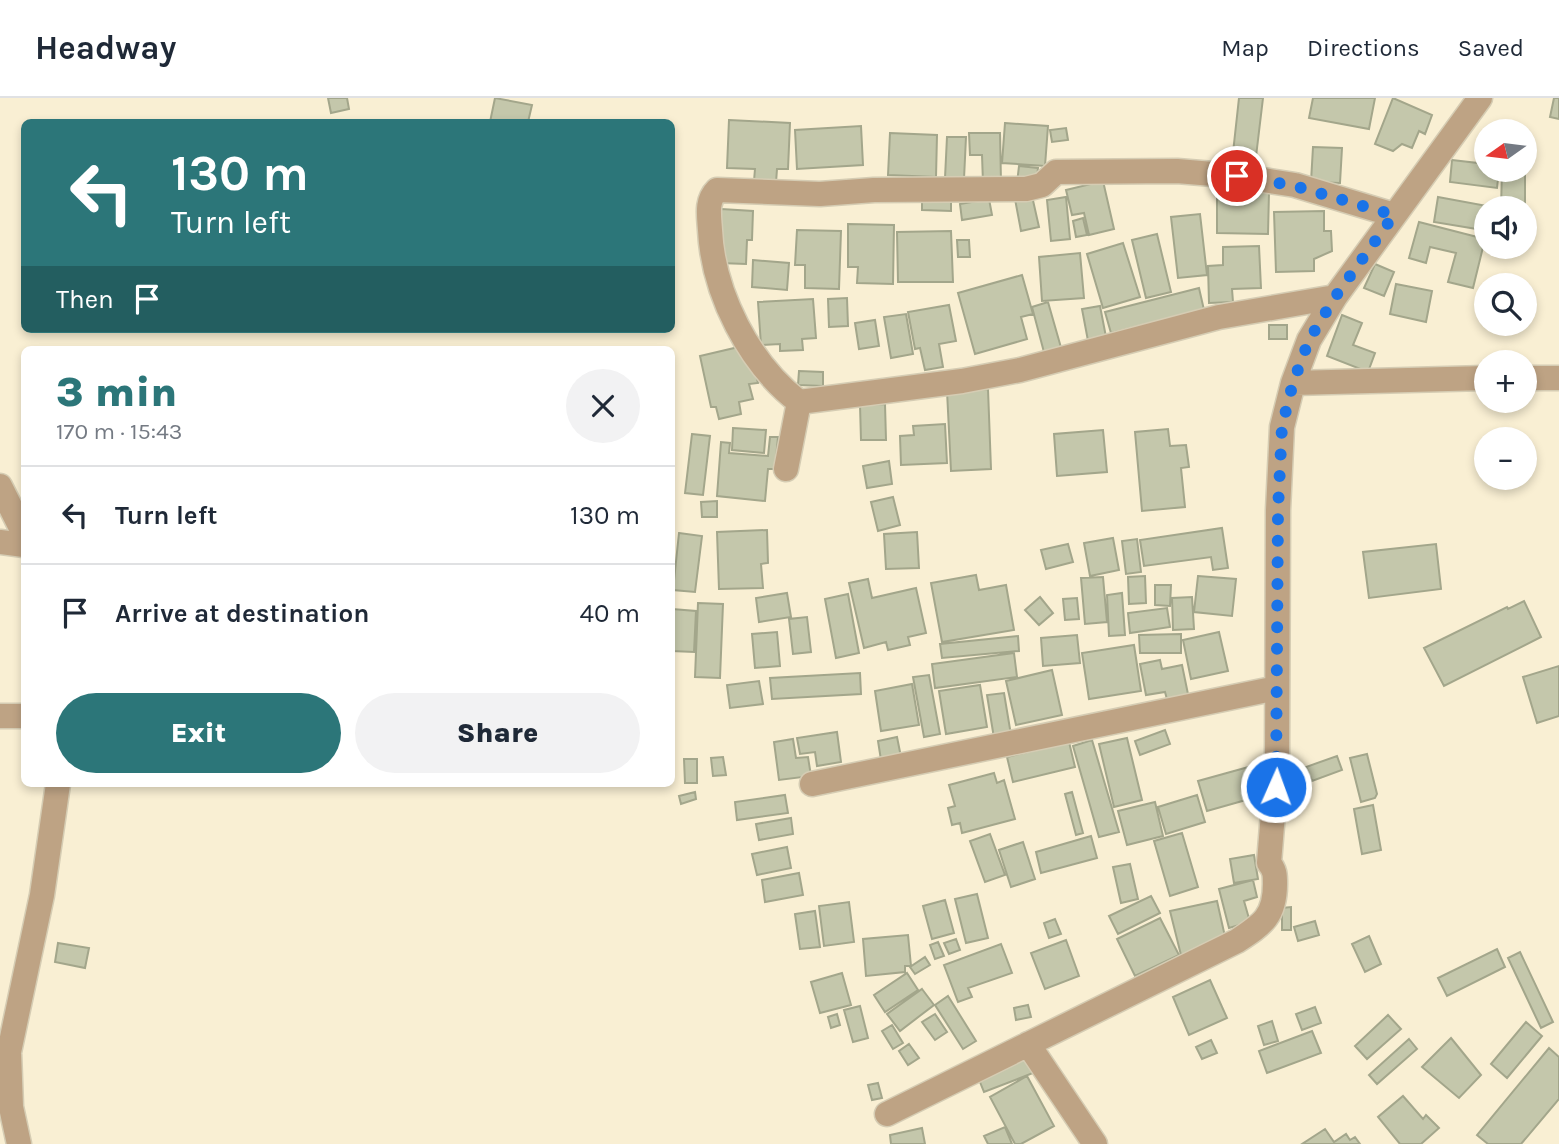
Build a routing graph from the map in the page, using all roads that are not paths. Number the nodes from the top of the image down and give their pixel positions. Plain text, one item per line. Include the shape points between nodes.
1 (1480, 98) edge
2 (1394, 215) junction
3 (1335, 297) junction
4 (1474, 378) edge
5 (1537, 378) edge
6 (1559, 378) edge
7 (1293, 383) junction
8 (799, 402) junction
9 (786, 469) dead end
10 (0, 486) edge
11 (21, 528) edge
12 (0, 542) edge
13 (21, 545) edge
14 (1277, 688) junction
15 (0, 716) edge
16 (21, 716) edge
17 (812, 785) dead end
18 (58, 787) edge
19 (1028, 1044) junction
20 (887, 1114) dead end
21 (19, 1144) edge
22 (1095, 1144) edge

1 - 2 street
2 - 3 street
2 - 8 street via 1295,186 1177,171 1056,172 1042,185 1026,189 820,194 717,190 709,204 711,242 725,298 754,352
3 - 7 street via 1309,340
3 - 8 street via 1219,317 997,374
4 - 7 street
5 - 6 street
7 - 14 street via 1282,426
8 - 9 street
10 - 11 street
12 - 13 street
14 - 17 street
14 - 19 street via 1271,913 1237,941
15 - 16 street
18 - 21 street via 42,895 9,1052 10,1107
19 - 20 street
19 - 22 street

